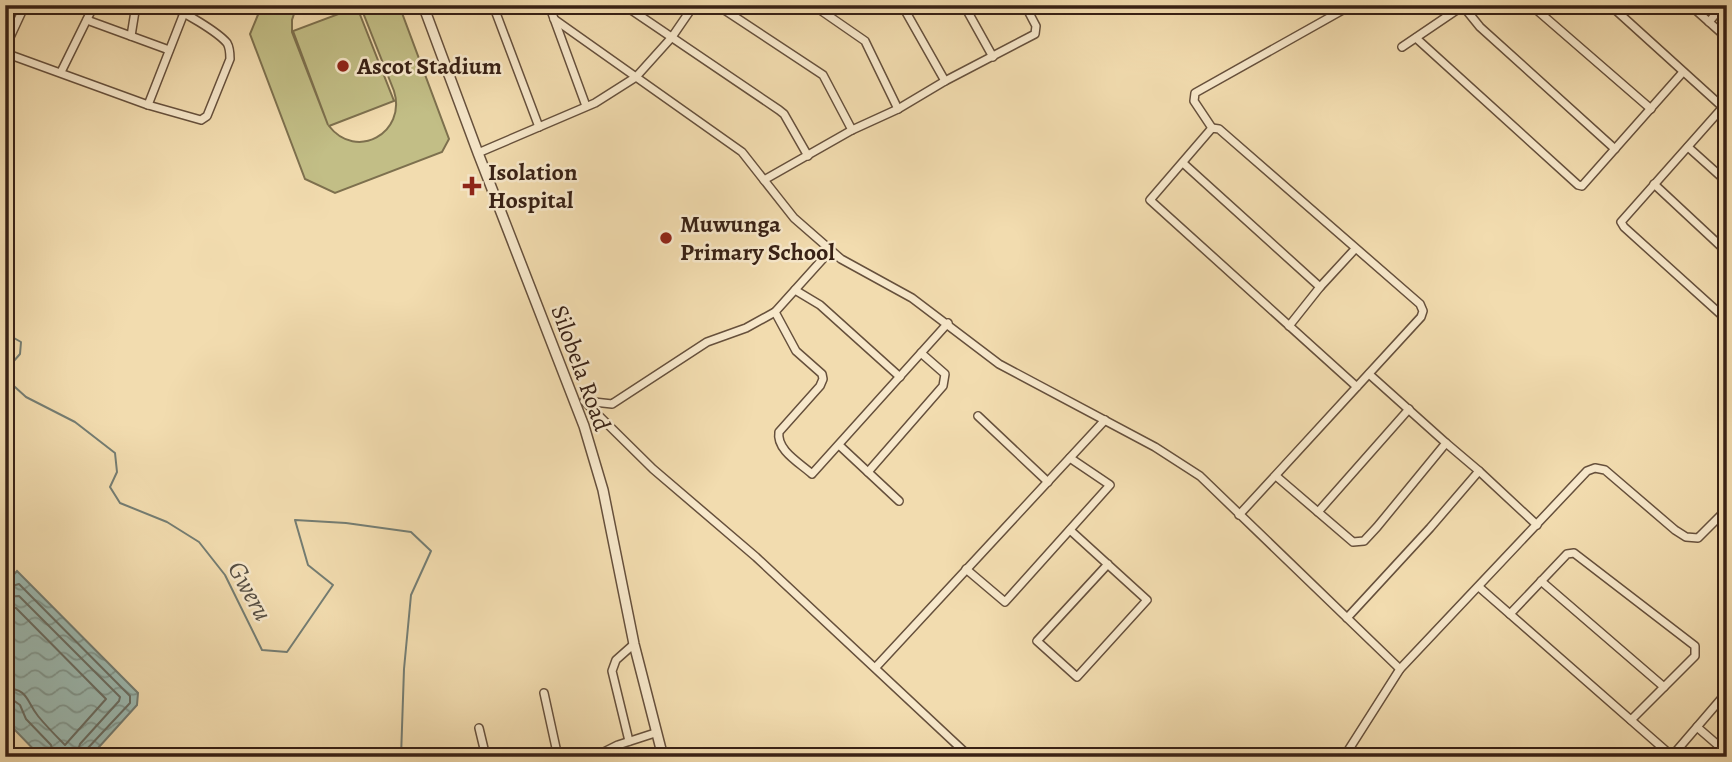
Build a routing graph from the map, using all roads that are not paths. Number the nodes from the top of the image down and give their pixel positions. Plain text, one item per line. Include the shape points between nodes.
1 (25, 5) edge
2 (94, 5) edge
3 (136, 5) edge
4 (423, 5) edge
5 (492, 5) edge
6 (549, 5) edge
7 (624, 5) edge
8 (694, 5) edge
9 (717, 5) edge
10 (813, 5) edge
11 (902, 5) edge
12 (964, 5) edge
13 (1026, 5) edge
14 (1346, 5) edge
15 (1463, 5) edge
16 (1531, 5) edge
17 (1610, 5) edge
18 (1690, 5) edge
19 (1723, 5) edge
20 (173, 6) edge
21 (184, 13) junction
22 (554, 19) junction
23 (87, 20) junction
24 (1709, 22) junction
25 (131, 36) junction
26 (672, 37) junction
27 (1416, 38) junction
28 (1727, 38) edge
29 (1402, 47) dead end
30 (5, 48) edge
31 (169, 50) junction
32 (5, 53) edge
33 (993, 57) junction
34 (61, 72) junction
35 (1684, 72) junction
36 (636, 77) junction
37 (945, 81) junction
38 (148, 105) junction
39 (586, 106) junction
40 (898, 109) junction
41 (1651, 109) junction
42 (1725, 109) edge
43 (539, 127) junction
44 (1212, 128) junction
45 (852, 130) junction
46 (1688, 147) junction
47 (1615, 149) junction
48 (478, 153) junction
49 (808, 156) junction
50 (1183, 163) junction
51 (764, 180) junction
52 (1727, 182) edge
53 (1654, 184) junction
54 (1355, 249) junction
55 (830, 251) junction
56 (1727, 252) edge
57 (1320, 287) junction
58 (795, 290) junction
59 (775, 312) junction
60 (1727, 320) edge
61 (948, 323) junction
62 (1289, 326) junction
63 (921, 353) junction
64 (1369, 374) junction
65 (900, 377) junction
66 (1357, 387) junction
67 (579, 400) junction
68 (1409, 409) junction
69 (978, 416) dead end
70 (1105, 420) junction
71 (1446, 443) junction
72 (839, 445) junction
73 (1070, 458) junction
74 (1479, 471) junction
75 (868, 472) junction
76 (1276, 476) junction
77 (1048, 482) junction
78 (899, 501) dead end
79 (1727, 509) edge
80 (1318, 512) junction
81 (1239, 515) junction
82 (1537, 525) junction
83 (1070, 530) junction
84 (1108, 564) junction
85 (966, 569) junction
86 (1541, 581) junction
87 (1479, 587) junction
88 (1510, 614) junction
89 (1347, 618) junction
90 (634, 644) junction
91 (876, 667) junction
92 (1400, 668) junction
93 (1664, 687) junction
94 (544, 693) dead end
95 (1727, 700) edge
96 (1631, 720) junction
97 (1697, 727) junction
98 (480, 728) dead end
99 (655, 733) junction
100 (629, 741) junction
101 (1727, 753) edge
102 (1673, 756) edge
103 (486, 757) edge
104 (558, 757) edge
105 (594, 757) edge
106 (663, 757) edge
107 (970, 757) edge
108 (1344, 757) edge

1 - 30 street
2 - 23 street
3 - 25 street
4 - 48 street, Silobela Road
5 - 43 street
6 - 22 street
7 - 26 street
8 - 26 street
9 - 45 street via 820,72
10 - 40 street via 866,41
11 - 37 street
12 - 33 street
13 - 33 street via 1035,34
14 - 44 street via 1195,93 1194,101
15 - 27 street
15 - 47 street via 1480,27
16 - 41 street
17 - 35 street
18 - 24 street
19 - 24 street
20 - 21 street
21 - 31 street
21 - 38 street via 227,43 230,60 207,116 201,120
22 - 36 street
22 - 39 street
23 - 25 street
23 - 34 street
24 - 28 street
25 - 31 street
26 - 36 street
26 - 49 street via 784,114
27 - 29 street
27 - 47 street via 1578,185 1587,183
31 - 38 street
32 - 34 street
33 - 37 street
34 - 38 street
35 - 41 street
35 - 42 street
36 - 39 street
36 - 51 street via 742,152
37 - 40 street
39 - 43 street
40 - 45 street
41 - 47 street
42 - 46 street
43 - 48 street
44 - 50 street
44 - 54 street via 1219,128
45 - 49 street
46 - 52 street
46 - 53 street
48 - 67 street, Silobela Road
49 - 51 street
50 - 57 street
50 - 62 street via 1151,197 1153,204
51 - 55 street via 794,218
53 - 56 street
53 - 60 street via 1621,222
54 - 57 street
54 - 64 street via 1423,311
55 - 58 street
55 - 61 street
57 - 62 street
58 - 59 street
58 - 65 street via 820,305
59 - 67 street via 707,342 612,404
59 - 72 street via 796,351 823,379 779,432 781,447 812,474
61 - 63 street
61 - 70 street via 999,364
62 - 66 street
63 - 65 street
63 - 75 street via 945,374 943,386
64 - 66 street
64 - 68 street
65 - 72 street
66 - 76 street
67 - 90 street, Silobela Road via 603,490
67 - 91 street
68 - 71 street
68 - 80 street
69 - 77 street
70 - 73 street
70 - 81 street via 1186,465
71 - 74 street
71 - 80 street via 1360,543
72 - 75 street
73 - 77 street
73 - 83 street via 1110,485
74 - 82 street
74 - 89 street
75 - 78 street
76 - 80 street
76 - 81 street
77 - 85 street
79 - 82 street via 1698,538 1686,537 1605,470 1595,468
81 - 89 street
82 - 87 street
83 - 84 street
83 - 85 street via 1005,602
84 - 84 street via 1147,600 1077,677 1037,641
85 - 91 street
86 - 88 street
86 - 93 street
86 - 93 street via 1567,554 1574,553 1695,646 1695,656
87 - 88 street
87 - 92 street
88 - 96 street
89 - 92 street
90 - 99 street, Silobela Road
90 - 100 street via 616,660 612,671
91 - 107 street
92 - 108 street
93 - 96 street
94 - 104 street
95 - 97 street via 1721,699
96 - 102 street
97 - 101 street
97 - 102 street
98 - 103 street
99 - 100 street
99 - 106 street, Silobela Road
100 - 105 street

